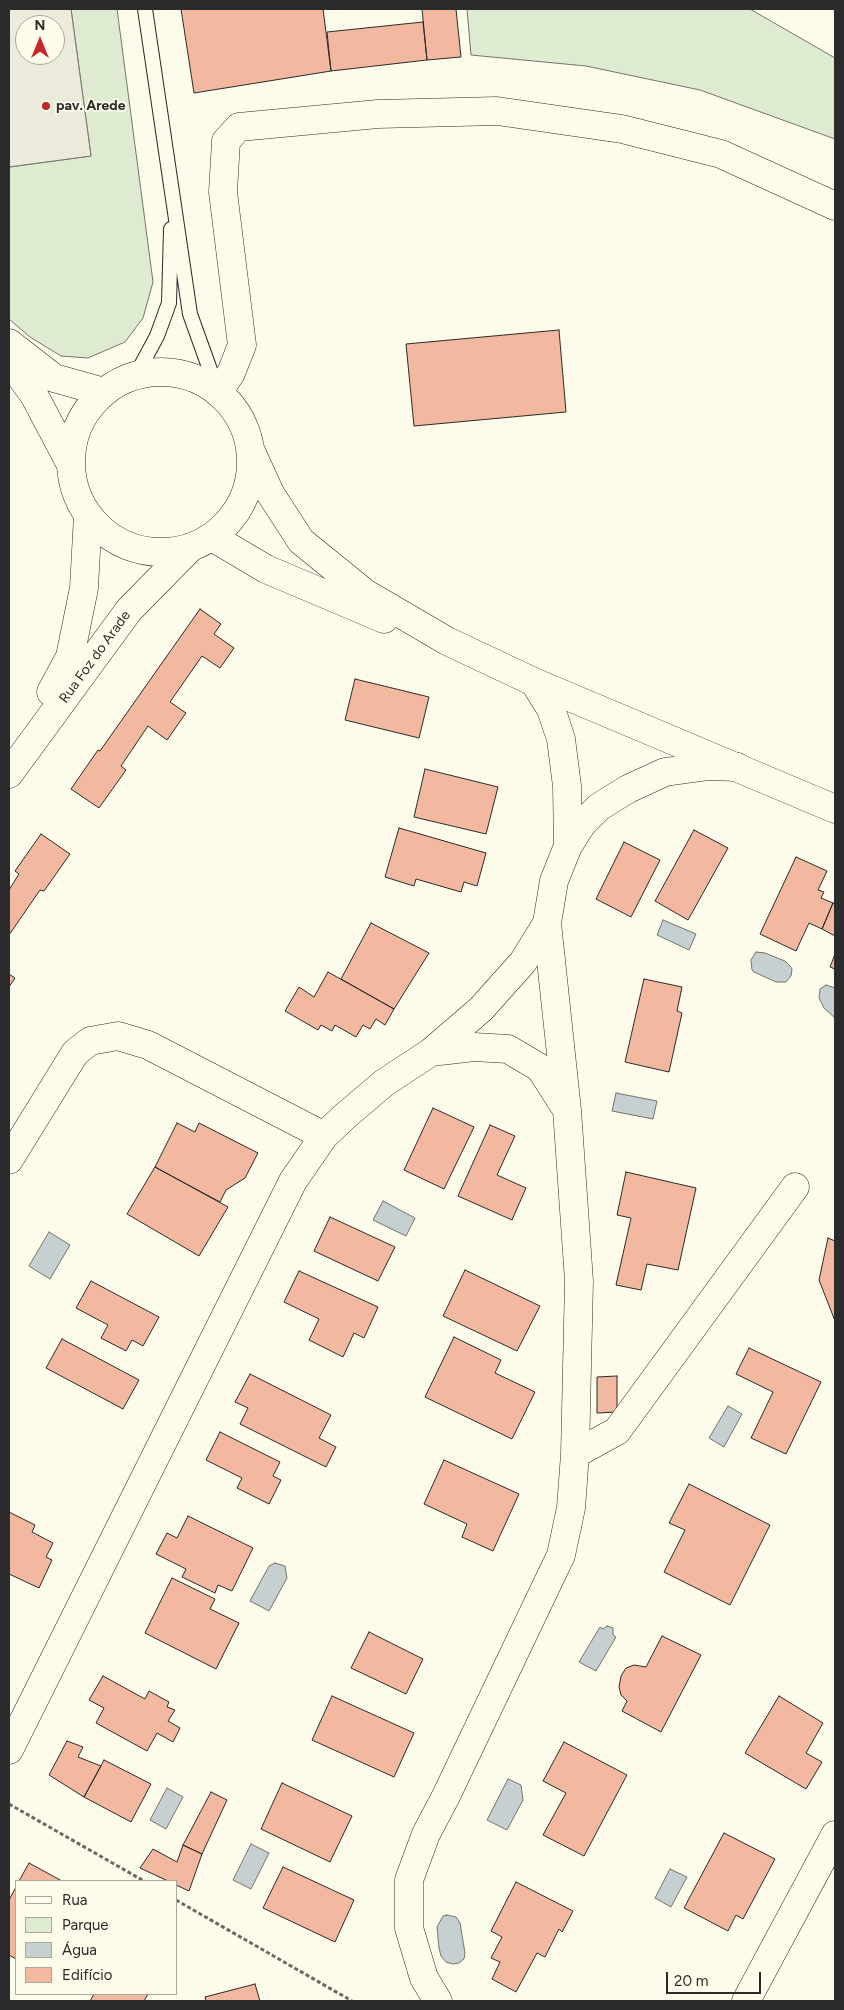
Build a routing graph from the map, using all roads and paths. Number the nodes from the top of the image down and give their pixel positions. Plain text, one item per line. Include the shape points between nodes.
1 (145, 9) edge
2 (172, 195) junction
3 (835, 206) edge
4 (9, 343) edge
5 (9, 361) edge
6 (136, 375) junction
7 (104, 392) junction
8 (218, 392) junction
9 (250, 449) junction
10 (70, 463) junction
11 (88, 515) junction
12 (201, 542) junction
13 (447, 641) junction
14 (534, 682) junction
15 (737, 766) junction
16 (9, 772) edge
17 (835, 809) edge
18 (568, 846) junction
19 (547, 923) junction
20 (431, 1052) junction
21 (566, 1110) junction
22 (324, 1136) junction
23 (9, 1160) edge
24 (795, 1187) dead end
25 (575, 1454) junction
26 (9, 1750) edge
27 (9, 1804) edge
28 (835, 1835) edge
29 (142, 1880) edge
30 (178, 1901) edge
31 (352, 2001) edge
32 (438, 2001) edge
33 (746, 2001) edge

1 - 2 lane
2 - 6 lane via 169,303 157,336
2 - 8 lane via 190,314
3 - 8 street via 721,154 622,129 497,111 378,114 239,127 226,141 223,192 242,345 231,373
4 - 7 street via 54,378
5 - 10 street, Rua Foz do Arade via 34,395
6 - 7 street, Rua Foz do Arade
6 - 8 street, Rua Foz do Arade via 174,373 193,378
7 - 10 street, Rua Foz do Arade via 79,424
8 - 9 street, Rua Foz do Arade via 240,417
9 - 12 street, Rua Foz do Arade via 251,468 245,496 230,520
9 - 13 street via 270,493 301,541 366,593
10 - 11 street, Rua Foz do Arade via 75,489
11 - 12 street, Rua Foz do Arade via 108,535 134,548 162,552
11 - 16 street, Rua Foz do Arade via 84,588 70,657
12 - 13 street via 396,624
12 - 16 street, Rua Foz do Arade via 129,610
13 - 14 street
14 - 15 street
14 - 18 street via 551,709 561,739
15 - 17 street
15 - 18 street via 665,772 628,789 599,807 582,824
18 - 19 street via 554,881
19 - 20 street via 523,962 481,1009
19 - 21 street
20 - 21 street via 474,1047 508,1049 540,1068
20 - 22 street via 384,1083
21 - 25 street via 579,1281
22 - 23 street via 148,1045 118,1036 90,1041 75,1054
22 - 26 street via 292,1181
24 - 25 street via 617,1431
25 - 32 street via 571,1508 561,1555 426,1834 409,1880 409,1928 424,1978
27 - 29 path
28 - 33 street
30 - 31 path

